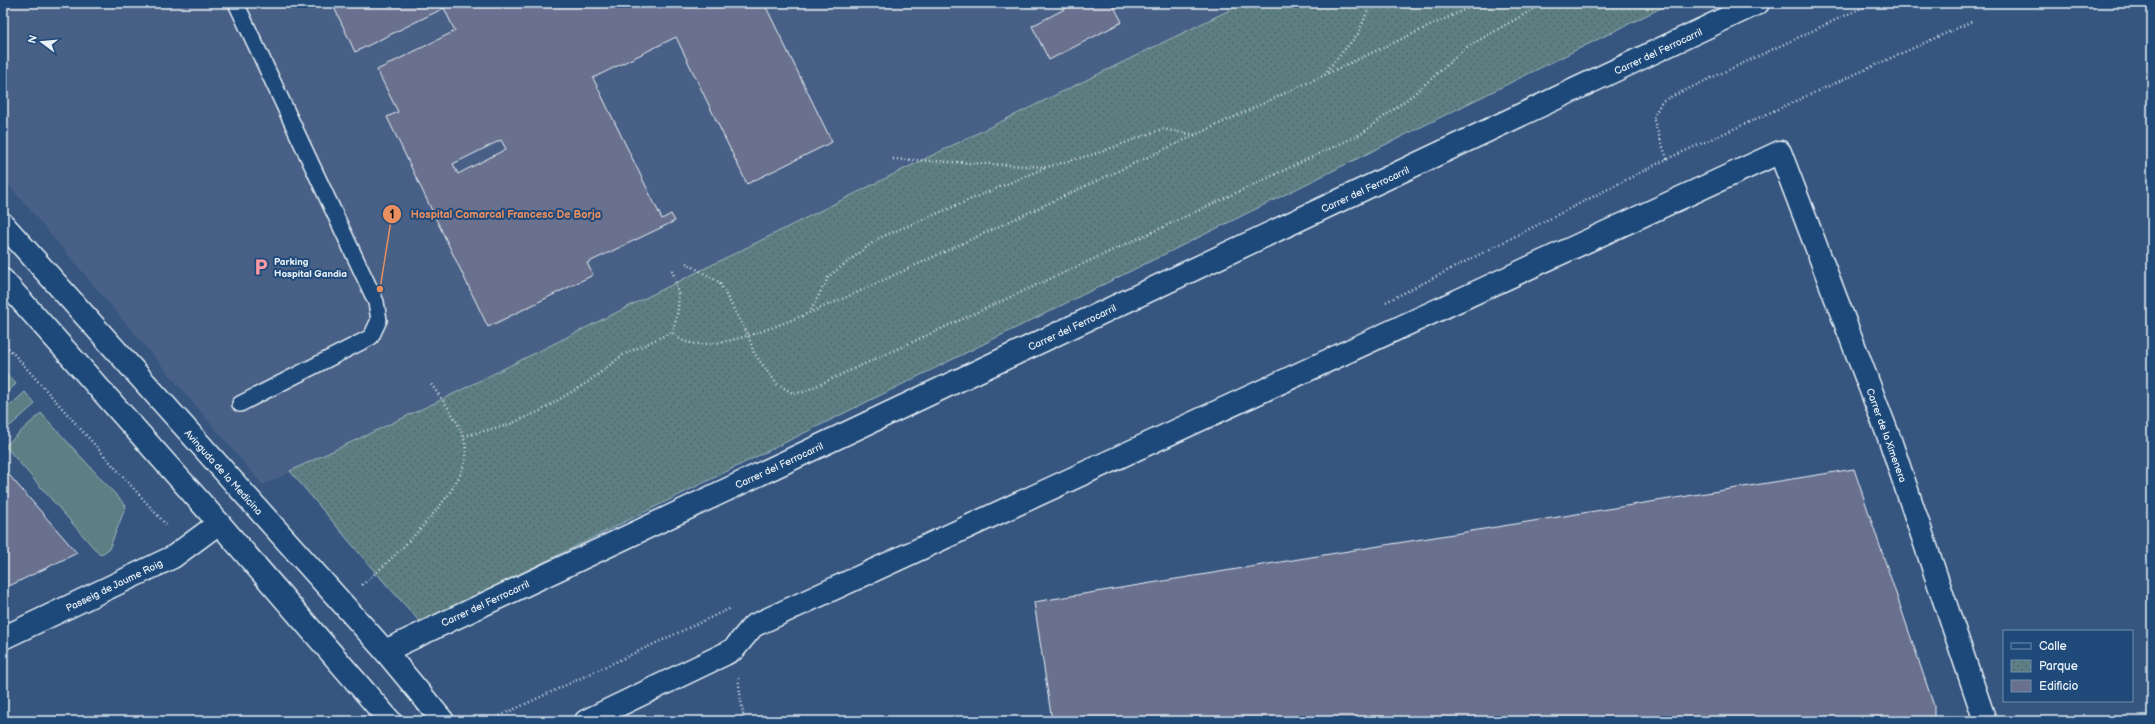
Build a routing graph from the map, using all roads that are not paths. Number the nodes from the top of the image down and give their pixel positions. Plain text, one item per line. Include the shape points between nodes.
1 (236, 3) edge
2 (1758, 3) edge
3 (3, 224) edge
4 (3, 280) edge
5 (240, 404) dead end
6 (219, 523) junction
7 (3, 638) edge
8 (385, 651) junction
9 (390, 721) edge
10 (443, 721) edge
11 (586, 721) edge
12 (1985, 721) edge

1 - 5 lane via 376,302 379,320 371,337
2 - 8 street, Carrer del Ferrocarril
3 - 8 street, Avinguda de la Medicina
4 - 6 street
6 - 7 street, Passeig de Jaume Roig via 173,557
6 - 9 street
8 - 10 street, Avinguda de la Medicina
11 - 12 street, Carrer de la Ximenera via 734,649 753,626 1780,152 1890,440

